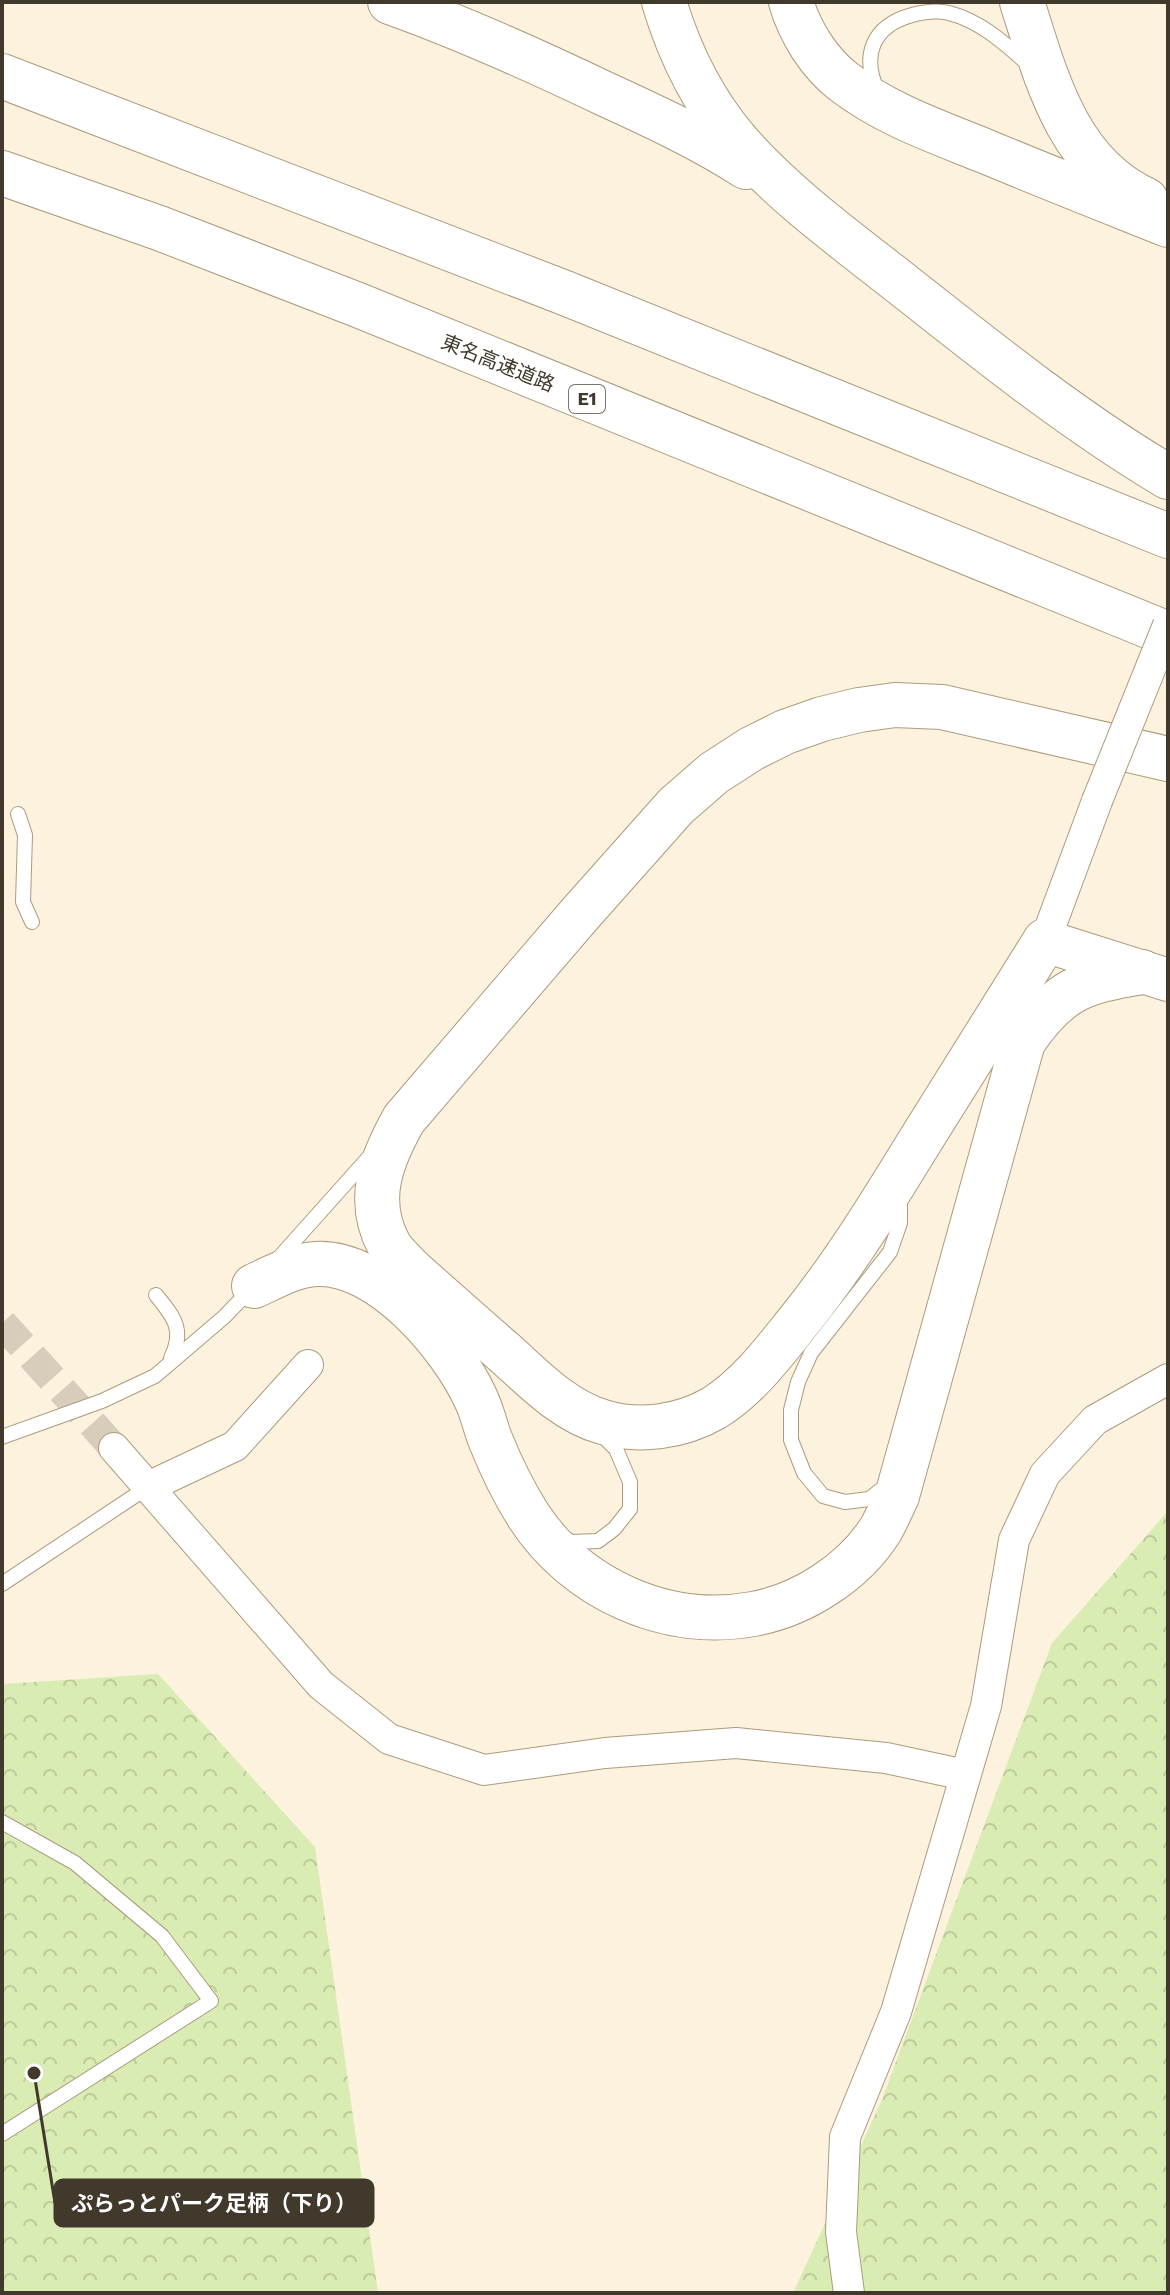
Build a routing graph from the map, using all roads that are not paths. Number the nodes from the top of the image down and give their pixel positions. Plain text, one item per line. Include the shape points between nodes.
1 (390, 2) edge
2 (664, 2) edge
3 (791, 2) edge
4 (1022, 2) edge
5 (2, 76) edge
6 (1047, 79) junction
7 (895, 114) junction
8 (2, 173) edge
9 (790, 195) junction
10 (1168, 210) edge
11 (1168, 225) edge
12 (1168, 477) edge
13 (1168, 536) edge
14 (1168, 625) edge
15 (1168, 634) edge
16 (1168, 759) edge
17 (18, 814) dead end
18 (32, 922) dead end
19 (1045, 941) junction
20 (1155, 976) edge
21 (404, 1119) junction
22 (896, 1181) junction
23 (254, 1286) junction
24 (156, 1295) dead end
25 (308, 1365) dead end
26 (155, 1376) junction
27 (1168, 1379) edge
28 (581, 1414) junction
29 (2, 1437) edge
30 (114, 1448) tunnel mouth
31 (906, 1466) junction
32 (148, 1487) junction
33 (529, 1516) junction
34 (2, 1584) edge
35 (965, 1775) junction
36 (2, 1822) edge
37 (2, 2134) edge
38 (849, 2293) edge

1 - 9 highway via 531,59 712,145
2 - 9 highway via 688,66 710,104 736,140
3 - 7 highway via 822,60 842,81
4 - 6 highway
5 - 13 highway via 565,293
6 - 7 lane via 994,34 947,13 924,12 885,28 869,59 872,78
6 - 10 highway via 1071,132 1089,155 1137,196
7 - 11 highway
8 - 15 highway, 東名高速道路 / E1 via 358,305
9 - 12 highway via 1033,387
14 - 19 street, bridge
16 - 21 highway via 942,707 859,710 785,732 714,773 676,806
17 - 18 lane via 25,835 23,902
19 - 20 street
19 - 22 highway
20 - 31 highway via 1104,978 1080,986 1040,1017 1023,1042
21 - 23 lane
21 - 28 highway via 378,1176 377,1204 390,1247
22 - 28 highway via 808,1310 738,1390 689,1420 659,1427 604,1423
22 - 31 lane via 900,1223 890,1252 811,1353 791,1410 791,1440 804,1473 823,1496 845,1502 869,1499
23 - 26 lane
23 - 33 highway via 289,1269 318,1263 351,1269 382,1285 426,1325 454,1361
24 - 26 lane via 176,1322 179,1336 170,1361
25 - 32 street via 235,1446
26 - 29 lane
27 - 35 street via 1095,1420 1045,1474 1014,1540 986,1706
28 - 33 lane via 616,1449 630,1482 630,1509 598,1541 571,1542
30 - 32 street
31 - 33 highway via 880,1529 830,1582 763,1612 728,1619 652,1609 616,1595 556,1549
32 - 34 lane
32 - 35 street via 321,1685 389,1739 484,1770 605,1753 736,1743 886,1758
35 - 38 street via 896,2012 845,2137 841,2232
36 - 37 lane via 75,1863 162,1936 211,2001

